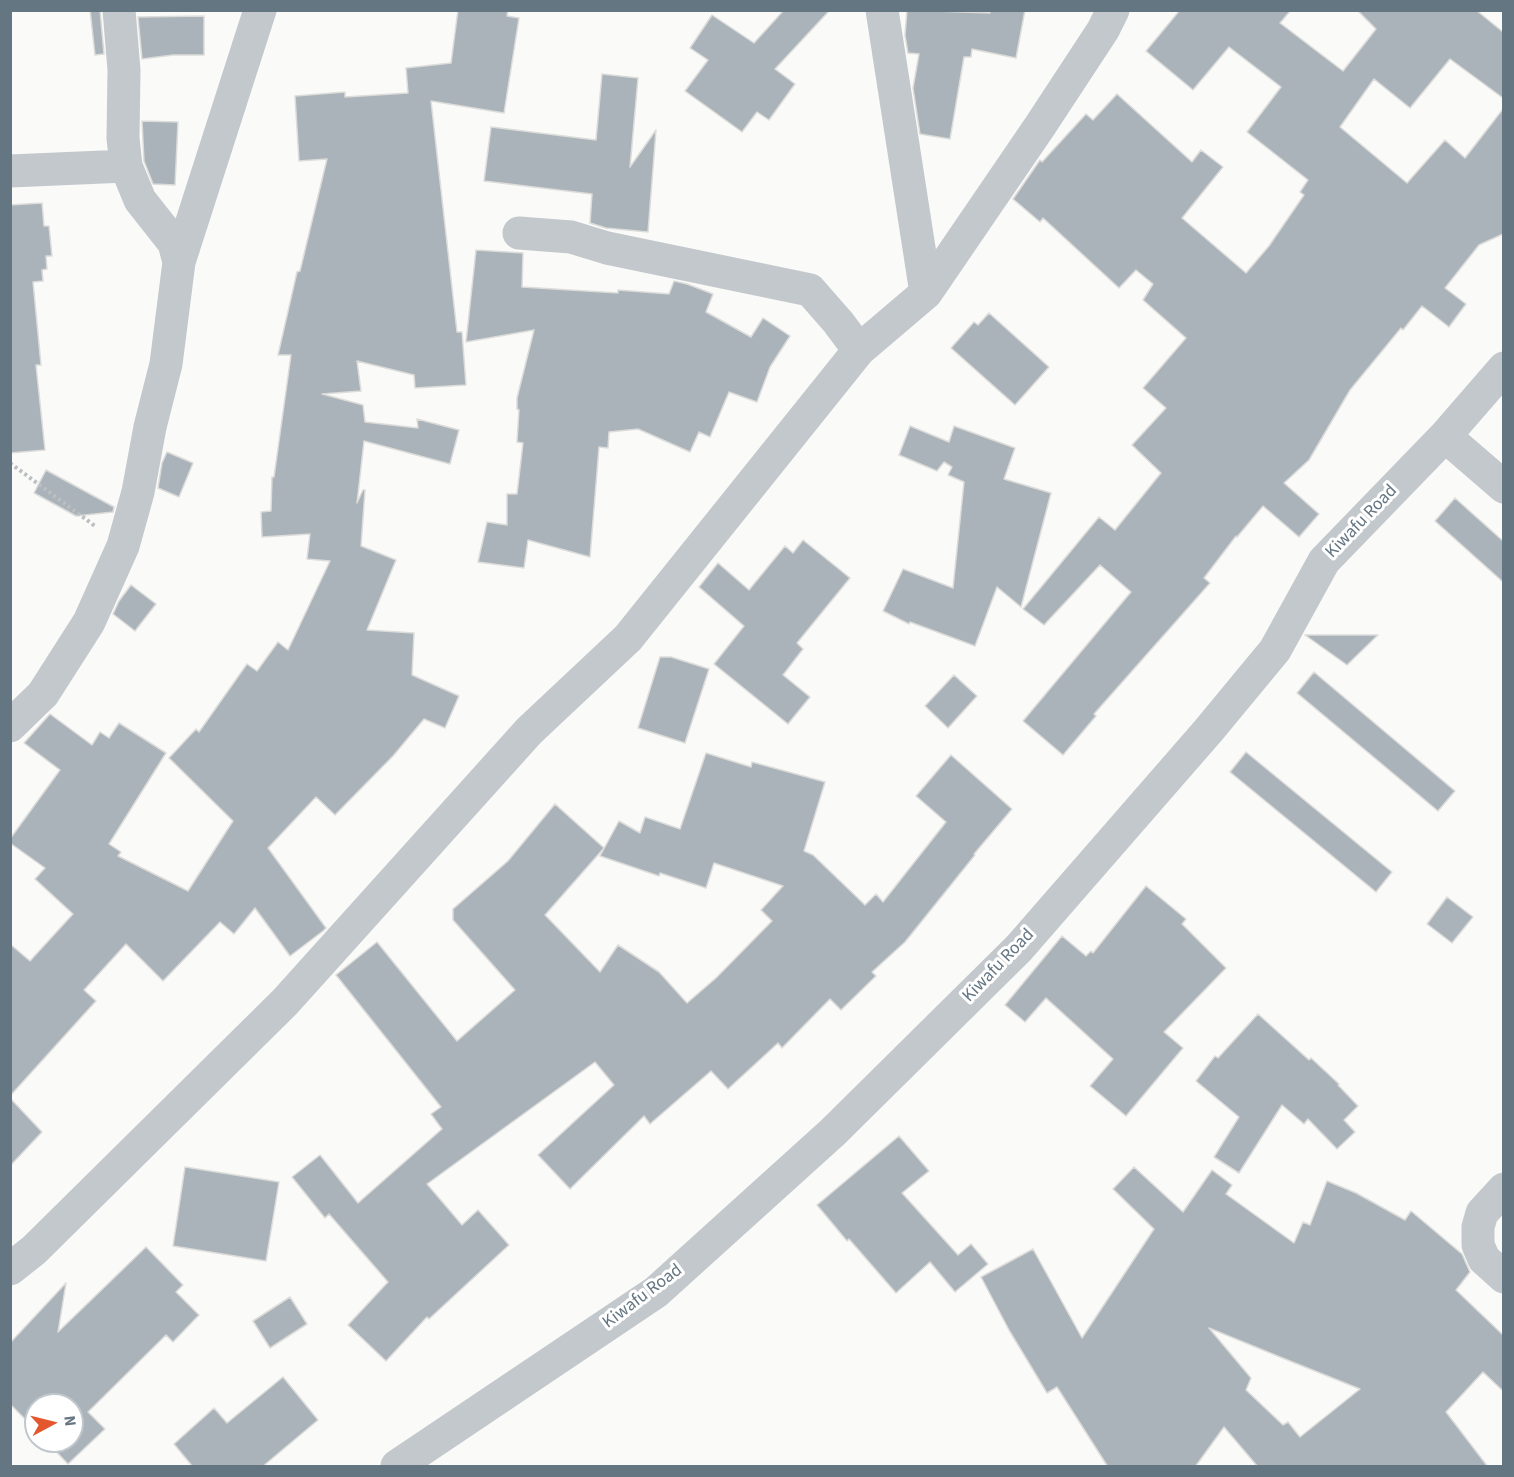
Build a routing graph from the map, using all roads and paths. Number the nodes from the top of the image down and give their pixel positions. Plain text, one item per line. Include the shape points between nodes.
1 (119, 10) edge
2 (260, 10) edge
3 (882, 10) edge
4 (1113, 10) edge
5 (126, 166) junction
6 (10, 171) edge
7 (519, 233) dead end
8 (179, 262) junction
9 (926, 293) junction
10 (860, 350) junction
11 (1503, 368) edge
12 (1445, 436) junction
13 (10, 463) edge
14 (1503, 487) edge
15 (123, 546) junction
16 (10, 726) edge
17 (1503, 1189) edge
18 (10, 1269) edge
19 (1503, 1277) edge
20 (397, 1467) edge

1 - 5 street
2 - 8 street
3 - 9 street
4 - 9 street
5 - 6 street
5 - 8 street via 140,200 174,243
7 - 10 street via 571,237 810,290
8 - 15 street via 165,364
9 - 10 street
10 - 18 street via 628,638 529,731 285,1002 34,1250
11 - 12 street, Kiwafu Road
12 - 14 street
12 - 20 street, Kiwafu Road via 1324,561 1275,650 1027,939 833,1132 656,1292
13 - 15 path
15 - 16 street via 89,622 43,694
17 - 19 street via 1482,1213 1478,1227 1478,1245 1484,1259

